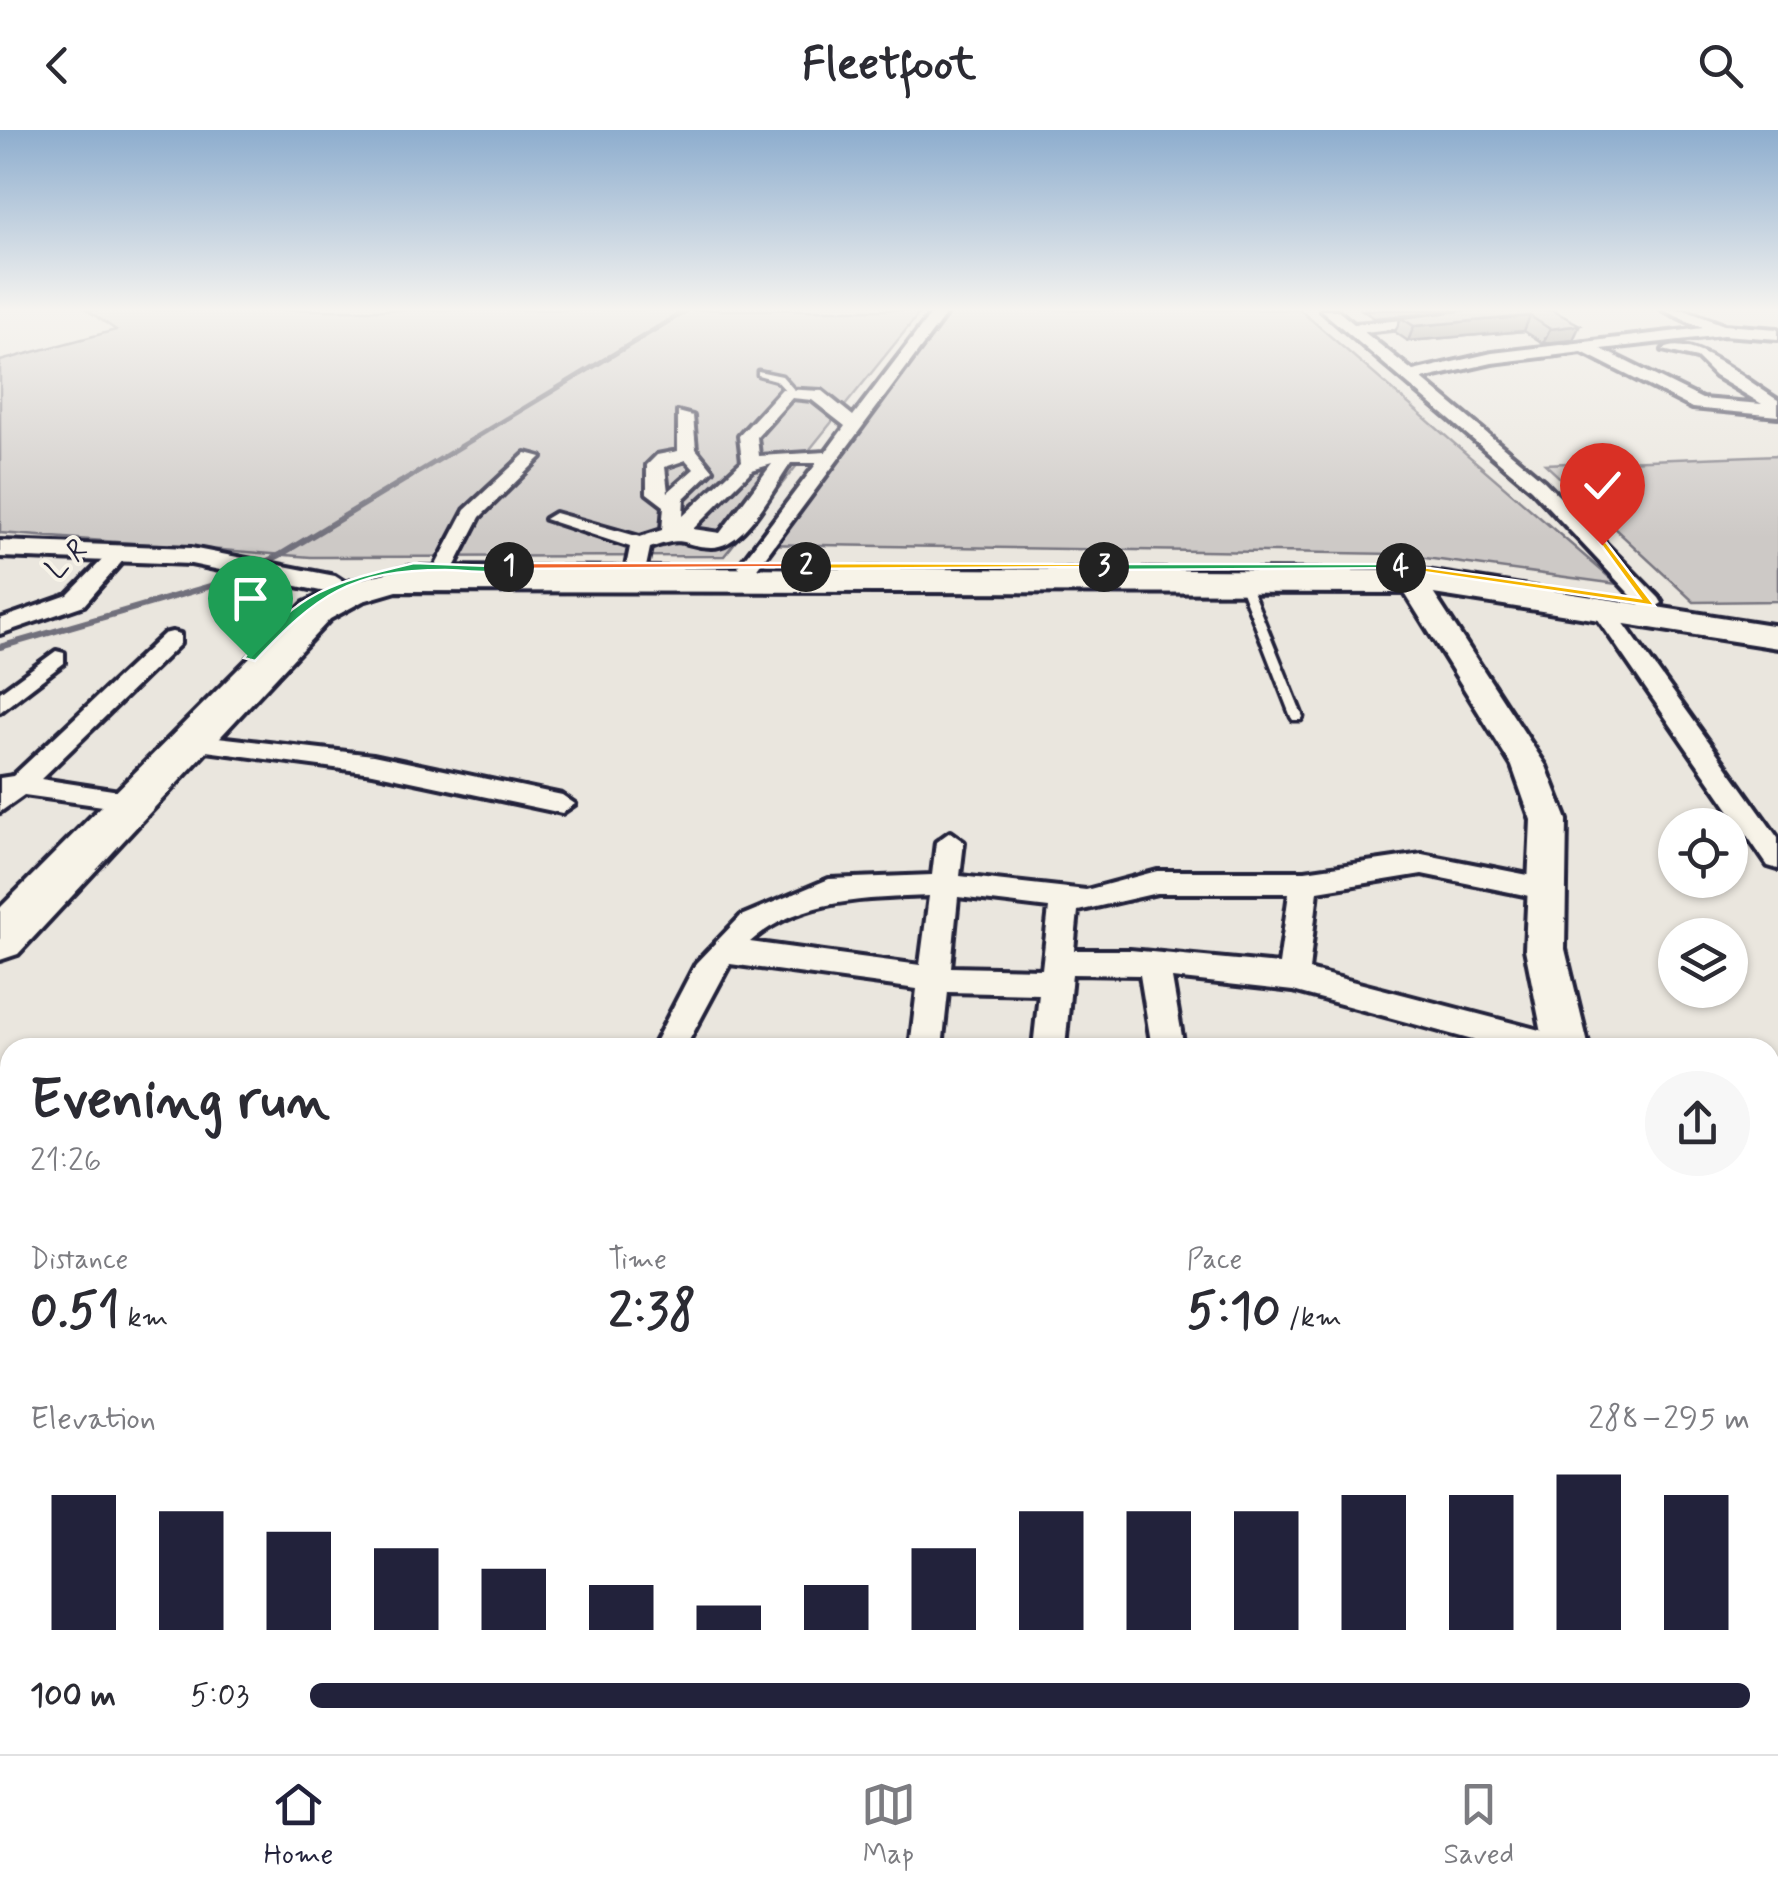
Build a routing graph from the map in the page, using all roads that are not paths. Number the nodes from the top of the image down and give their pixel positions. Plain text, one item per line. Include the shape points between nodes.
1 (786, 386) edge
2 (883, 386) edge
3 (1419, 386) edge
4 (1662, 386) edge
5 (1739, 386) edge
6 (792, 392) junction
7 (1778, 410) edge
8 (684, 416) dead end
9 (854, 424) junction
10 (689, 454) junction
11 (532, 456) dead end
12 (786, 457) junction
13 (828, 457) junction
14 (751, 464) junction
15 (672, 503) junction
16 (751, 503) junction
17 (791, 507) junction
18 (555, 519) dead end
19 (676, 533) junction
20 (0, 549) edge
21 (639, 555) junction
22 (116, 557) junction
23 (445, 566) junction
24 (748, 567) junction
25 (1243, 580) junction
26 (1412, 582) junction
27 (335, 585) junction
28 (1650, 603) junction
29 (1602, 608) junction
30 (1778, 623) edge
31 (0, 627) edge
32 (1778, 637) edge
33 (172, 639) dead end
34 (56, 658) dead end
35 (0, 704) edge
36 (1297, 717) dead end
37 (192, 742) junction
38 (6, 790) edge
39 (110, 798) junction
40 (562, 804) dead end
41 (950, 842) dead end
42 (1778, 859) edge
43 (1305, 882) junction
44 (944, 885) junction
45 (1549, 889) junction
46 (1064, 900) junction
47 (0, 909) edge
48 (0, 940) edge
49 (723, 951) junction
50 (1154, 964) junction
51 (1057, 972) junction
52 (1293, 978) junction
53 (935, 980) junction
54 (1438, 1032) edge
55 (674, 1038) edge
56 (927, 1038) edge
57 (1050, 1038) edge
58 (1166, 1038) edge
59 (1482, 1038) edge
60 (1565, 1038) edge

1 - 6 lane
2 - 9 street
3 - 28 street via 1561,505
4 - 7 street via 1698,404
5 - 7 street
6 - 9 street via 816,395
6 - 14 street via 748,436
8 - 10 street
9 - 13 street
10 - 15 street via 702,474
10 - 15 street via 656,465 657,493
11 - 23 street via 472,514
12 - 13 street
12 - 14 street
12 - 16 street
13 - 17 street
14 - 19 street via 735,471
15 - 19 street
16 - 17 street
16 - 19 street via 723,539
17 - 24 street
18 - 21 street
19 - 21 street
20 - 22 street
21 - 23 main road
21 - 24 main road
22 - 27 street via 191,556
22 - 31 street, L R via 76,600
23 - 27 main road via 380,571
24 - 28 main road via 1422,568
25 - 26 main road
25 - 36 lane
25 - 37 main road via 383,582 317,611
26 - 29 main road
26 - 45 street via 1530,766 1549,820
27 - 39 main road via 299,607
28 - 30 main road
29 - 32 main road
29 - 42 street
33 - 38 street
34 - 35 street
37 - 40 street via 373,764
37 - 48 main road
38 - 39 street
39 - 47 main road
41 - 44 street
43 - 45 street via 1422,864
43 - 46 street via 1173,880 1104,898
43 - 52 street
44 - 46 street
44 - 49 street via 829,890 751,924
44 - 53 street
45 - 60 street via 1546,950
46 - 51 street
49 - 53 street
49 - 55 street
50 - 51 street
50 - 52 street
50 - 58 street
51 - 53 street
51 - 57 street
52 - 54 street
53 - 56 street
54 - 59 street

